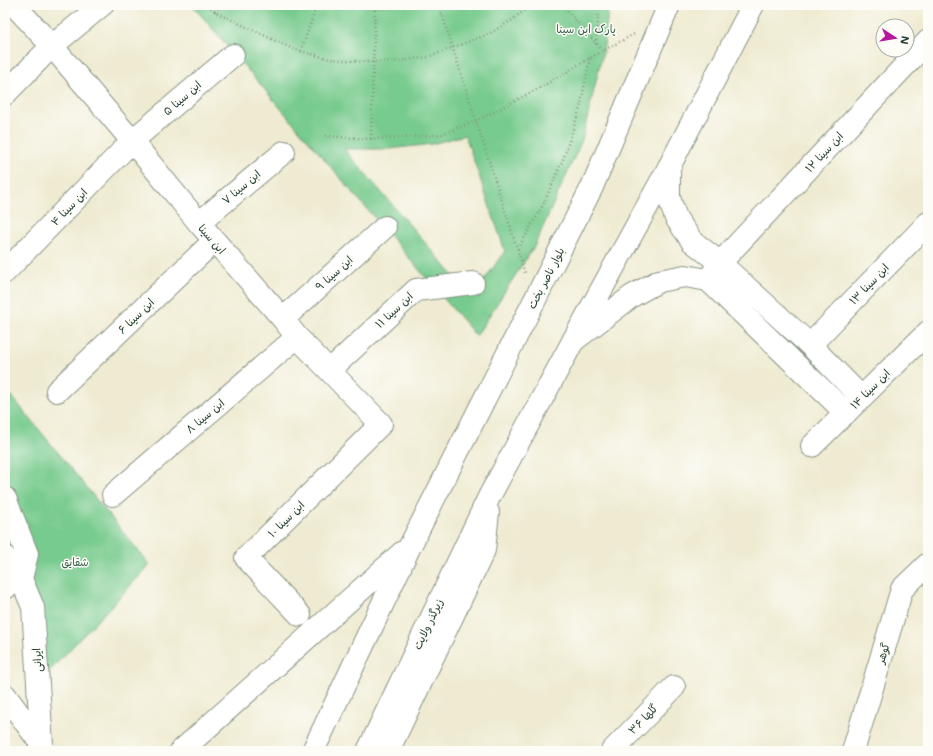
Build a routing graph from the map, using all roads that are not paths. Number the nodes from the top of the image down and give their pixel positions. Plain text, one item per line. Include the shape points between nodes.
1 (14, 5) edge
2 (102, 5) edge
3 (669, 5) edge
4 (753, 5) edge
5 (928, 41) edge
6 (52, 46) junction
7 (233, 55) dead end
8 (5, 94) edge
9 (132, 141) junction
10 (284, 152) dead end
11 (669, 167) junction
12 (199, 223) junction
13 (928, 223) edge
14 (385, 227) dead end
15 (214, 242) junction
16 (714, 271) junction
17 (5, 272) edge
18 (473, 283) dead end
19 (283, 319) junction
20 (928, 332) edge
21 (298, 337) junction
22 (573, 341) junction
23 (810, 345) junction
24 (330, 370) junction
25 (57, 392) dead end
26 (862, 398) junction
27 (846, 413) junction
28 (381, 424) joint
29 (812, 446) dead end
30 (113, 495) dead end
31 (489, 497) junction
32 (5, 498) edge
33 (410, 546) junction
34 (5, 557) edge
35 (928, 564) edge
36 (13, 583) edge
37 (300, 615) dead end
38 (674, 687) dead end
39 (5, 695) edge
40 (39, 748) edge
41 (181, 751) edge
42 (313, 751) edge
43 (368, 751) edge
44 (388, 751) edge
45 (612, 751) edge
46 (853, 751) edge

1 - 6 street, ابن سینا
2 - 6 street
3 - 33 street, بلوار ناصر بخت via 592,187
4 - 11 street
5 - 16 street, ابن سینا ۱۲
6 - 8 street
6 - 9 street, ابن سینا
7 - 9 street, ابن سینا ۵
9 - 12 street, ابن سینا
9 - 17 street, ابن سینا ۴
10 - 12 street, ابن سینا ۷
11 - 16 street via 669,198 676,218
11 - 22 street
12 - 15 street, ابن سینا
13 - 23 street, ابن سینا ۱۳
14 - 19 street, ابن سینا ۹
15 - 19 street, ابن سینا
15 - 25 street, ابن سینا ۶
16 - 22 street via 659,281 632,296
16 - 23 street
16 - 27 street
18 - 24 street, ابن سینا ۱۱ via 416,290
19 - 21 street, ابن سینا
20 - 26 street, ابن سینا ۱۴
21 - 24 street, ابن سینا
21 - 30 street, ابن سینا ۸
22 - 31 street
23 - 26 street
24 - 28 street, ابن سینا
26 - 27 street, ابن سینا ۱۴
27 - 29 street, ابن سینا ۱۴
28 - 37 street, ابن سینا ۱۰ via 246,558
31 - 43 street, زیرگذر ولایت
31 - 44 street via 484,550
32 - 36 street via 27,554
33 - 41 street
33 - 42 street
34 - 36 street, ایرانی
35 - 46 street, گوهر via 902,589
36 - 40 street, ایرانی via 33,607
38 - 45 street, ۳۶ گلها
39 - 40 street

